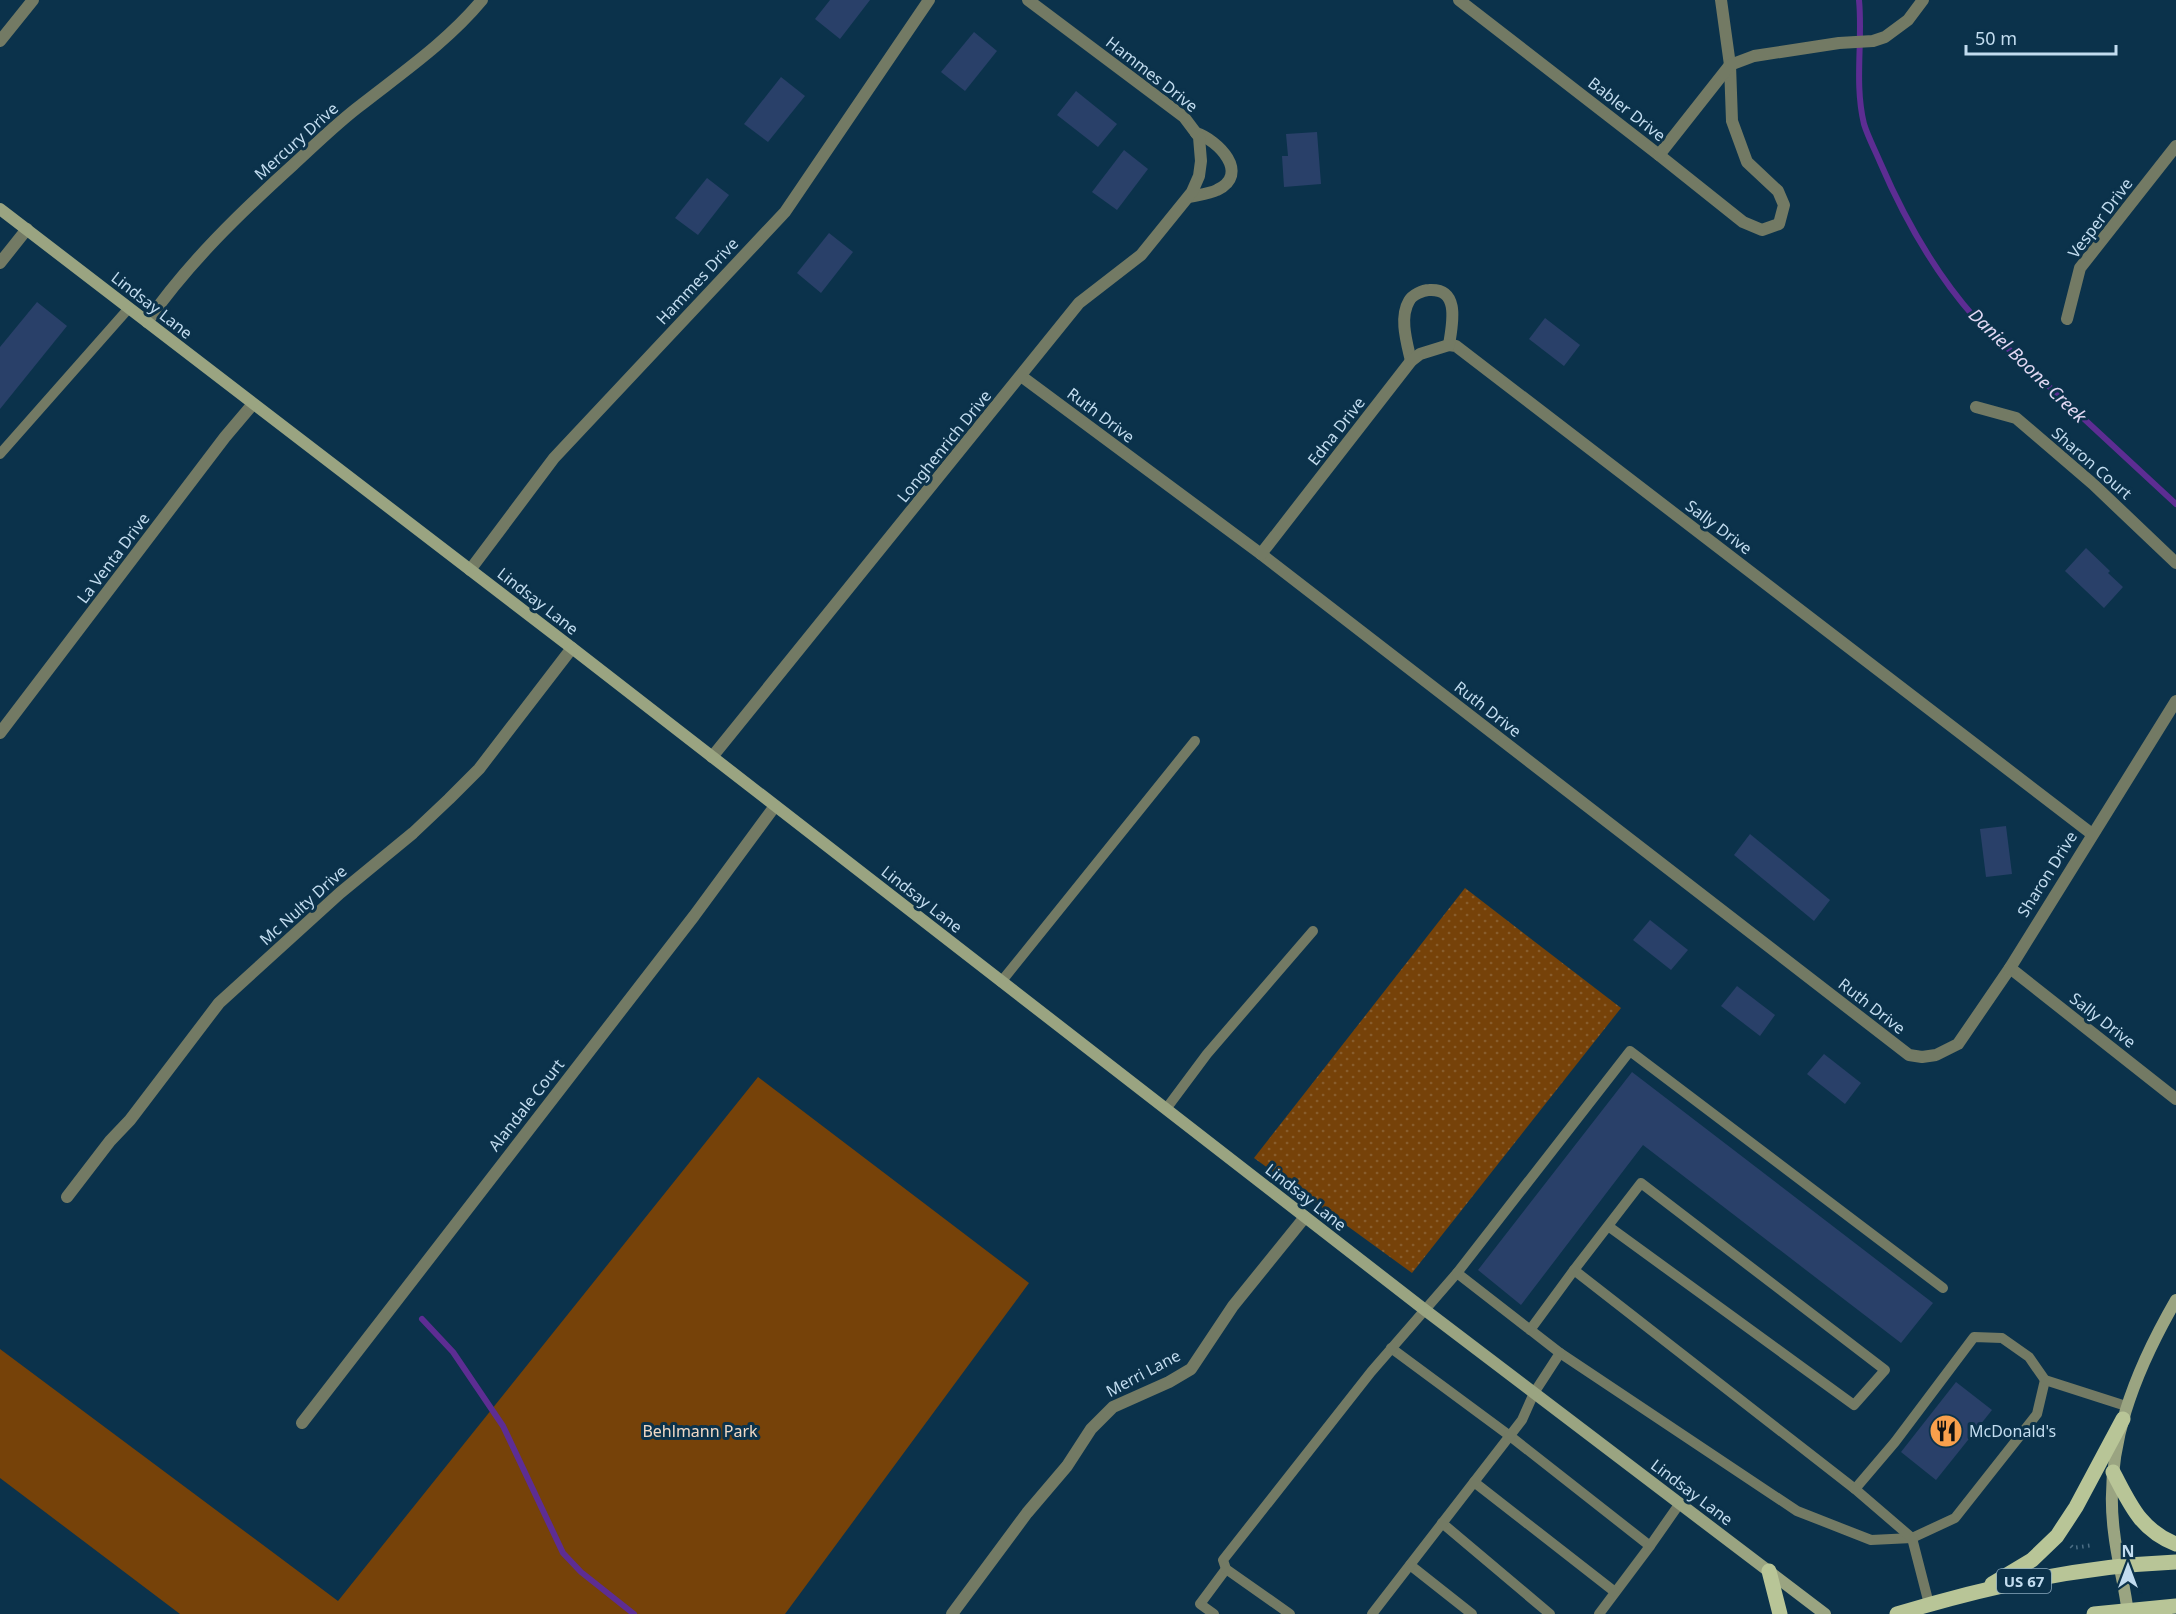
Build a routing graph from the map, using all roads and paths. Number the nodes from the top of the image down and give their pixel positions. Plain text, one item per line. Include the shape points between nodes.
1 (33, 0) edge
2 (482, 0) edge
3 (929, 0) edge
4 (1028, 0) edge
5 (1459, 0) edge
6 (1721, 0) edge
7 (1923, 0) edge
8 (0, 41) edge
9 (1730, 65) junction
10 (1196, 133) junction
11 (2176, 146) edge
12 (1659, 155) junction
13 (1201, 161) joint
14 (1189, 197) junction
15 (0, 209) edge
16 (27, 229) junction
17 (0, 263) edge
18 (129, 308) junction
19 (2067, 319) dead end
20 (147, 322) junction
21 (1449, 345) junction
22 (1411, 361) junction
23 (1021, 376) junction
24 (253, 404) junction
25 (1976, 407) dead end
26 (0, 454) edge
27 (1261, 555) junction
28 (2176, 563) edge
29 (470, 570) junction
30 (572, 648) junction
31 (2176, 700) edge
32 (0, 733) edge
33 (1195, 741) dead end
34 (712, 757) junction
35 (775, 806) junction
36 (2092, 834) junction
37 (1313, 931) dead end
38 (2010, 968) junction
39 (1001, 982) junction
40 (1936, 1055) joint
41 (2176, 1099) edge
42 (1166, 1109) junction
43 (67, 1197) dead end
44 (1305, 1217) junction
45 (1608, 1226) junction
46 (1574, 1270) junction
47 (1457, 1273) junction
48 (1942, 1288) dead end
49 (2176, 1300) edge
50 (1425, 1310) junction
51 (1530, 1330) junction
52 (1391, 1348) junction
53 (1560, 1353) junction
54 (2045, 1380) junction
55 (1533, 1393) junction
56 (2125, 1412) junction
57 (302, 1423) dead end
58 (1510, 1436) junction
59 (2113, 1472) junction
60 (1474, 1482) junction
61 (1855, 1489) junction
62 (1680, 1503) junction
63 (1442, 1523) junction
64 (1912, 1538) junction
65 (2066, 1542) dead end
66 (2176, 1544) edge
67 (2093, 1545) dead end
68 (1650, 1546) junction
69 (2176, 1562) edge
70 (1410, 1565) junction
71 (2120, 1566) junction
72 (1226, 1569) junction
73 (1769, 1571) junction
74 (1984, 1590) junction
75 (1615, 1593) junction
76 (1929, 1604) junction
77 (2176, 1606) edge
78 (1376, 1612) edge
79 (2128, 1612) edge
80 (952, 1614) edge
81 (1214, 1614) edge
82 (1290, 1614) edge
83 (1472, 1614) edge
84 (1550, 1614) edge
85 (1599, 1614) edge
86 (1780, 1614) edge
87 (1825, 1614) edge
88 (1897, 1614) edge
89 (2094, 1614) edge

1 - 8 street
2 - 20 street, Mercury Drive via 437,45 361,105 259,196 168,292
3 - 29 street, Hammes Drive via 785,212 554,458
4 - 10 street, Hammes Drive via 1184,117
5 - 12 street, Babler Drive
6 - 9 street
7 - 9 street via 1908,21 1886,37 1754,56
9 - 12 street
9 - 12 street, Babler Drive via 1732,121 1747,162 1778,191 1784,205 1779,224 1762,230 1743,222
10 - 13 street, Hammes Drive
10 - 14 street, Hammes Drive via 1206,136 1226,153 1231,175 1216,190
11 - 19 street, Vesper Drive via 2080,268
13 - 14 street, Longhenrich Drive
14 - 23 street, Longhenrich Drive via 1141,255 1079,303
15 - 16 street, Lindsay Lane
16 - 17 street
16 - 18 street, Lindsay Lane
18 - 20 street, Lindsay Lane
18 - 26 lane
20 - 24 street, Lindsay Lane
21 - 22 street, Edna Drive
21 - 22 street via 1449,296 1441,291 1424,291 1410,299 1406,312
21 - 36 street, Sally Drive via 1456,346
22 - 27 street, Edna Drive
23 - 27 street, Ruth Drive
23 - 34 street, Longhenrich Drive
24 - 29 street, Lindsay Lane
24 - 32 street, La Venta Drive
25 - 28 street, Sharon Court via 2016,418
27 - 40 street, Ruth Drive via 1909,1054
29 - 30 street, Lindsay Lane
30 - 34 street, Lindsay Lane
30 - 43 street, Mc Nulty Drive via 479,769 413,833 219,1003
31 - 36 street, Sharon Drive
33 - 39 lane
34 - 35 street, Lindsay Lane
35 - 39 street, Lindsay Lane
35 - 57 street, Alandale Court
36 - 38 street, Sharon Drive
37 - 42 lane via 1207,1054
38 - 40 street, Sharon Drive via 1958,1044
38 - 41 street, Sally Drive
39 - 42 street, Lindsay Lane
42 - 44 street, Lindsay Lane
44 - 50 street, Lindsay Lane
44 - 80 street, Merri Lane via 1233,1306 1191,1369 1113,1407 1091,1429 1067,1466
45 - 45 lane via 1641,1183 1885,1370 1854,1405
45 - 46 lane
46 - 51 lane
46 - 61 lane
47 - 48 lane via 1630,1050
47 - 50 lane
47 - 51 lane
49 - 56 street via 2141,1366
50 - 52 lane
50 - 55 street, Lindsay Lane
51 - 53 lane
52 - 58 lane
52 - 72 lane via 1223,1560
53 - 55 lane
53 - 64 lane via 1797,1511 1871,1540
54 - 56 lane
54 - 61 lane via 2029,1357 2002,1338 1974,1337
54 - 64 lane via 2037,1414 1955,1518
55 - 58 lane via 1522,1420
55 - 62 street, Lindsay Lane
56 - 59 street
56 - 74 main road via 2057,1536 2032,1560
58 - 60 lane
58 - 68 lane
59 - 66 main road via 2145,1525
59 - 71 street via 2112,1513
60 - 63 lane
60 - 75 lane
61 - 64 lane
62 - 68 lane
62 - 73 street, Lindsay Lane
63 - 70 lane
63 - 84 lane
64 - 76 lane
65 - 67 path via 2073,1548
68 - 75 lane
69 - 71 main road, US 67
70 - 78 lane
70 - 83 lane
71 - 74 main road, US 67 via 2065,1572
71 - 79 street
72 - 81 lane via 1200,1605
72 - 82 lane
73 - 86 main road
73 - 87 street, Lindsay Lane
74 - 76 main road, US 67
75 - 85 lane
76 - 88 main road, US 67
77 - 79 main road
79 - 89 main road

